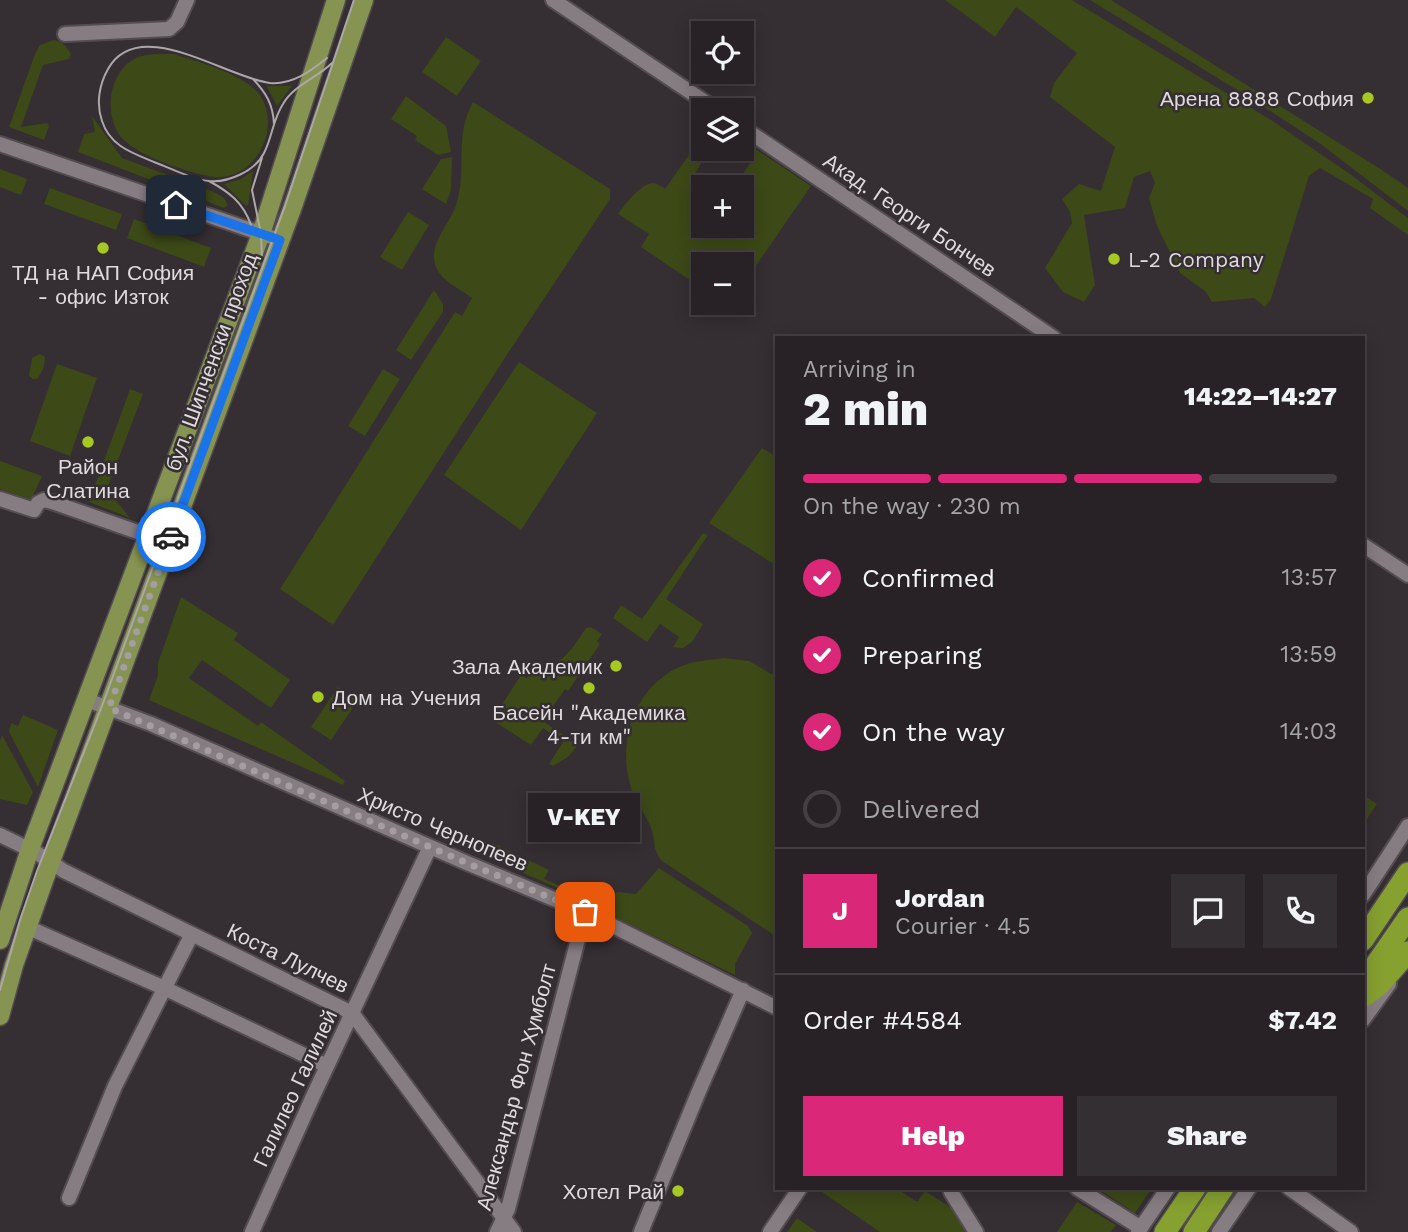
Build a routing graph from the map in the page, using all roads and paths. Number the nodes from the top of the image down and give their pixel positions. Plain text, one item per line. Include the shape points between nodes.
1 (187, 0) edge
2 (336, 0) edge
3 (364, 0) edge
4 (553, 0) edge
5 (65, 34) dead end
6 (699, 98) edge
7 (754, 135) edge
8 (0, 144) edge
9 (261, 234) junction
10 (280, 240) junction
11 (1051, 336) edge
12 (0, 499) edge
13 (149, 536) junction
14 (1365, 546) edge
15 (1408, 575) edge
16 (87, 700) junction
17 (109, 708) junction
18 (1408, 826) edge
19 (0, 835) edge
20 (430, 847) junction
21 (30, 849) junction
22 (50, 862) junction
23 (1408, 873) edge
24 (1365, 892) edge
25 (585, 912) junction
26 (1408, 918) edge
27 (27, 927) junction
28 (192, 934) junction
29 (1365, 937) edge
30 (0, 940) edge
31 (1408, 952) edge
32 (1408, 958) edge
33 (1365, 980) edge
34 (164, 988) junction
35 (743, 990) junction
36 (1365, 996) edge
37 (775, 1007) edge
38 (352, 1013) junction
39 (0, 1016) edge
40 (1365, 1017) edge
41 (327, 1066) junction
42 (799, 1190) edge
43 (952, 1190) edge
44 (1080, 1190) edge
45 (1167, 1190) edge
46 (1178, 1190) edge
47 (1194, 1190) edge
48 (1222, 1190) edge
49 (1248, 1190) edge
50 (1292, 1190) edge
51 (69, 1198) dead end
52 (505, 1218) junction
53 (1146, 1231) edge
54 (252, 1232) edge
55 (497, 1232) edge
56 (514, 1232) edge
57 (642, 1232) edge
58 (771, 1232) edge
59 (976, 1232) edge
60 (1165, 1232) edge
61 (1194, 1232) edge
62 (1219, 1232) edge
63 (1351, 1232) edge

1 - 5 street via 169,29
2 - 9 main road, бул. Шипченски проход
3 - 10 main road, бул. Шипченски проход
4 - 6 street
7 - 11 street, Акад. Георги Бончев
8 - 9 street
9 - 10 street
9 - 13 main road, бул. Шипченски проход
10 - 17 main road, бул. Шипченски проход
12 - 13 street via 33,510 44,500
13 - 16 main road, бул. Шипченски проход
14 - 15 street
16 - 17 street, Христо Чернопеев
16 - 21 main road, бул. Шипченски проход
17 - 20 street, Христо Чернопеев
17 - 22 main road, бул. Шипченски проход
18 - 24 street
19 - 21 street, Коста Лулчев
20 - 25 street, Христо Чернопеев
20 - 38 street, Галилео Галилей
21 - 22 street, Коста Лулчев
21 - 30 main road, бул. Шипченски проход
22 - 27 main road, бул. Шипченски проход
22 - 28 street, Коста Лулчев
23 - 29 highway
25 - 35 street, Христо Чернопеев
25 - 52 street, Александър Фон Хумболт
26 - 33 highway
27 - 34 street
27 - 39 main road, бул. Шипченски проход
28 - 34 street
28 - 38 street, Коста Лулчев
31 - 36 highway
32 - 40 street
34 - 41 street
34 - 51 street via 115,1086
35 - 37 street, Христо Чернопеев
35 - 57 street
38 - 41 street, Галилео Галилей
38 - 52 street, Коста Лулчев
41 - 54 street, Галилео Галилей
42 - 58 street
43 - 59 street
44 - 53 street
45 - 53 street
46 - 53 highway
47 - 60 highway
48 - 61 highway
49 - 62 street
50 - 63 street
52 - 55 street, Александър Фон Хумболт
52 - 56 street, Коста Лулчев

